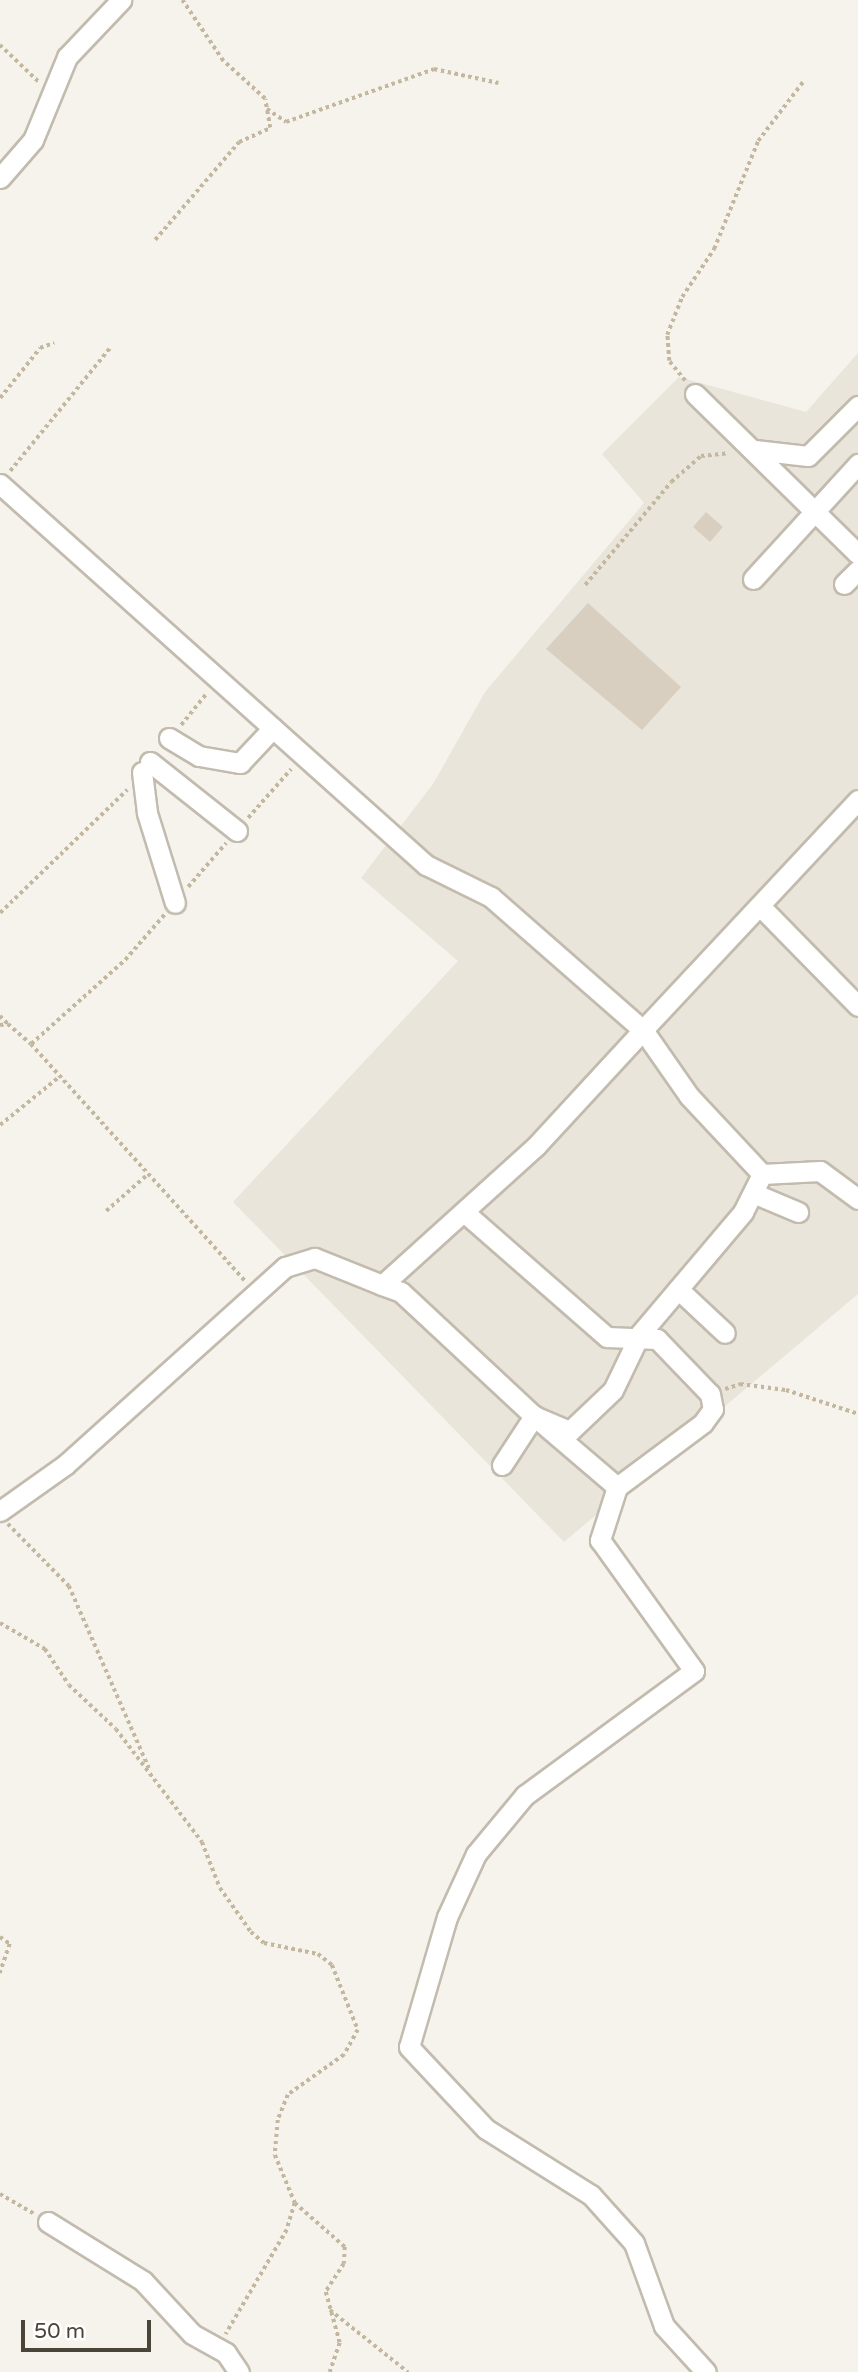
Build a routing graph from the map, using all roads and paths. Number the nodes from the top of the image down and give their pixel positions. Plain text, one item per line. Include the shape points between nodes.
1 (121, 0) edge
2 (181, 0) edge
3 (0, 45) edge
4 (803, 82) dead end
5 (498, 83) dead end
6 (48, 92) junction
7 (267, 108) junction
8 (0, 178) edge
9 (155, 240) dead end
10 (54, 343) dead end
11 (110, 348) dead end
12 (695, 394) joint
13 (0, 398) edge
14 (858, 406) edge
15 (755, 450) junction
16 (858, 464) edge
17 (4, 479) edge
18 (818, 508) junction
19 (858, 554) edge
20 (753, 579) dead end
21 (585, 585) dead end
22 (219, 680) junction
23 (274, 728) junction
24 (169, 738) joint
25 (146, 767) junction
26 (858, 800) edge
27 (237, 831) dead end
28 (175, 902) dead end
29 (762, 908) junction
30 (0, 913) edge
31 (858, 1006) edge
32 (0, 1016) edge
33 (8, 1024) junction
34 (0, 1025) edge
35 (643, 1030) junction
36 (59, 1077) junction
37 (0, 1125) edge
38 (148, 1174) junction
39 (762, 1174) junction
40 (753, 1193) junction
41 (858, 1199) edge
42 (106, 1212) dead end
43 (464, 1212) junction
44 (798, 1212) dead end
45 (383, 1285) junction
46 (678, 1289) junction
47 (256, 1293) junction
48 (725, 1333) dead end
49 (640, 1334) junction
50 (710, 1394) junction
51 (858, 1414) edge
52 (534, 1416) junction
53 (502, 1465) dead end
54 (617, 1488) junction
55 (0, 1511) edge
56 (0, 1521) edge
57 (0, 1623) edge
58 (150, 1772) junction
59 (0, 1937) edge
60 (0, 1973) edge
61 (0, 2194) edge
62 (295, 2203) junction
63 (48, 2222) joint
64 (330, 2310) junction
65 (226, 2353) junction
66 (329, 2370) edge
67 (239, 2372) edge
68 (408, 2372) edge
69 (706, 2372) edge

1 - 6 street via 67,57
2 - 7 path via 223,61 265,99
3 - 6 path
4 - 12 path via 758,141 714,249 682,297 667,335 670,361
5 - 7 path via 434,69 286,122
6 - 8 street via 33,140
7 - 9 path via 270,128 239,142
10 - 13 path via 40,348
11 - 17 path
12 - 15 street
14 - 15 street via 808,456
15 - 18 street
15 - 21 path via 701,456
16 - 18 street
17 - 22 street
18 - 19 street
18 - 20 street
22 - 23 street
22 - 24 path
23 - 24 street via 240,762 199,756
23 - 35 street via 426,864 491,897
25 - 27 street
25 - 28 street via 147,813
25 - 30 path
26 - 29 street
29 - 31 street
29 - 35 street
32 - 33 path
33 - 34 path
33 - 36 path
35 - 39 street via 689,1096
35 - 43 street
36 - 37 path
36 - 38 path
38 - 42 path
38 - 47 path
39 - 40 street
39 - 41 street via 820,1171
40 - 44 street
40 - 46 street
43 - 45 street
43 - 49 street via 607,1337
45 - 47 street via 327,1260 303,1257
45 - 52 street via 401,1292
46 - 48 street
46 - 49 street
47 - 55 street via 65,1465
49 - 50 street via 657,1339
49 - 52 street via 613,1390 570,1431
50 - 51 path via 752,1385
50 - 54 street via 713,1409 703,1423
52 - 53 street
52 - 54 street
54 - 69 street via 600,1540 694,1671 525,1796 476,1854 447,1917 409,2047 486,2129 591,2195 634,2243 664,2326
56 - 58 path via 69,1586
57 - 58 path via 45,1649
58 - 62 path via 202,1842 220,1888 251,1932 264,1943 318,1954 332,1965 358,2030 344,2055 288,2095 278,2120 275,2155
59 - 60 path via 10,1944
61 - 63 path
62 - 64 path via 345,2247 344,2264 326,2292
62 - 65 path via 287,2230 226,2327
63 - 65 street via 143,2281 192,2334
64 - 66 path via 340,2343
64 - 68 path
65 - 67 street

